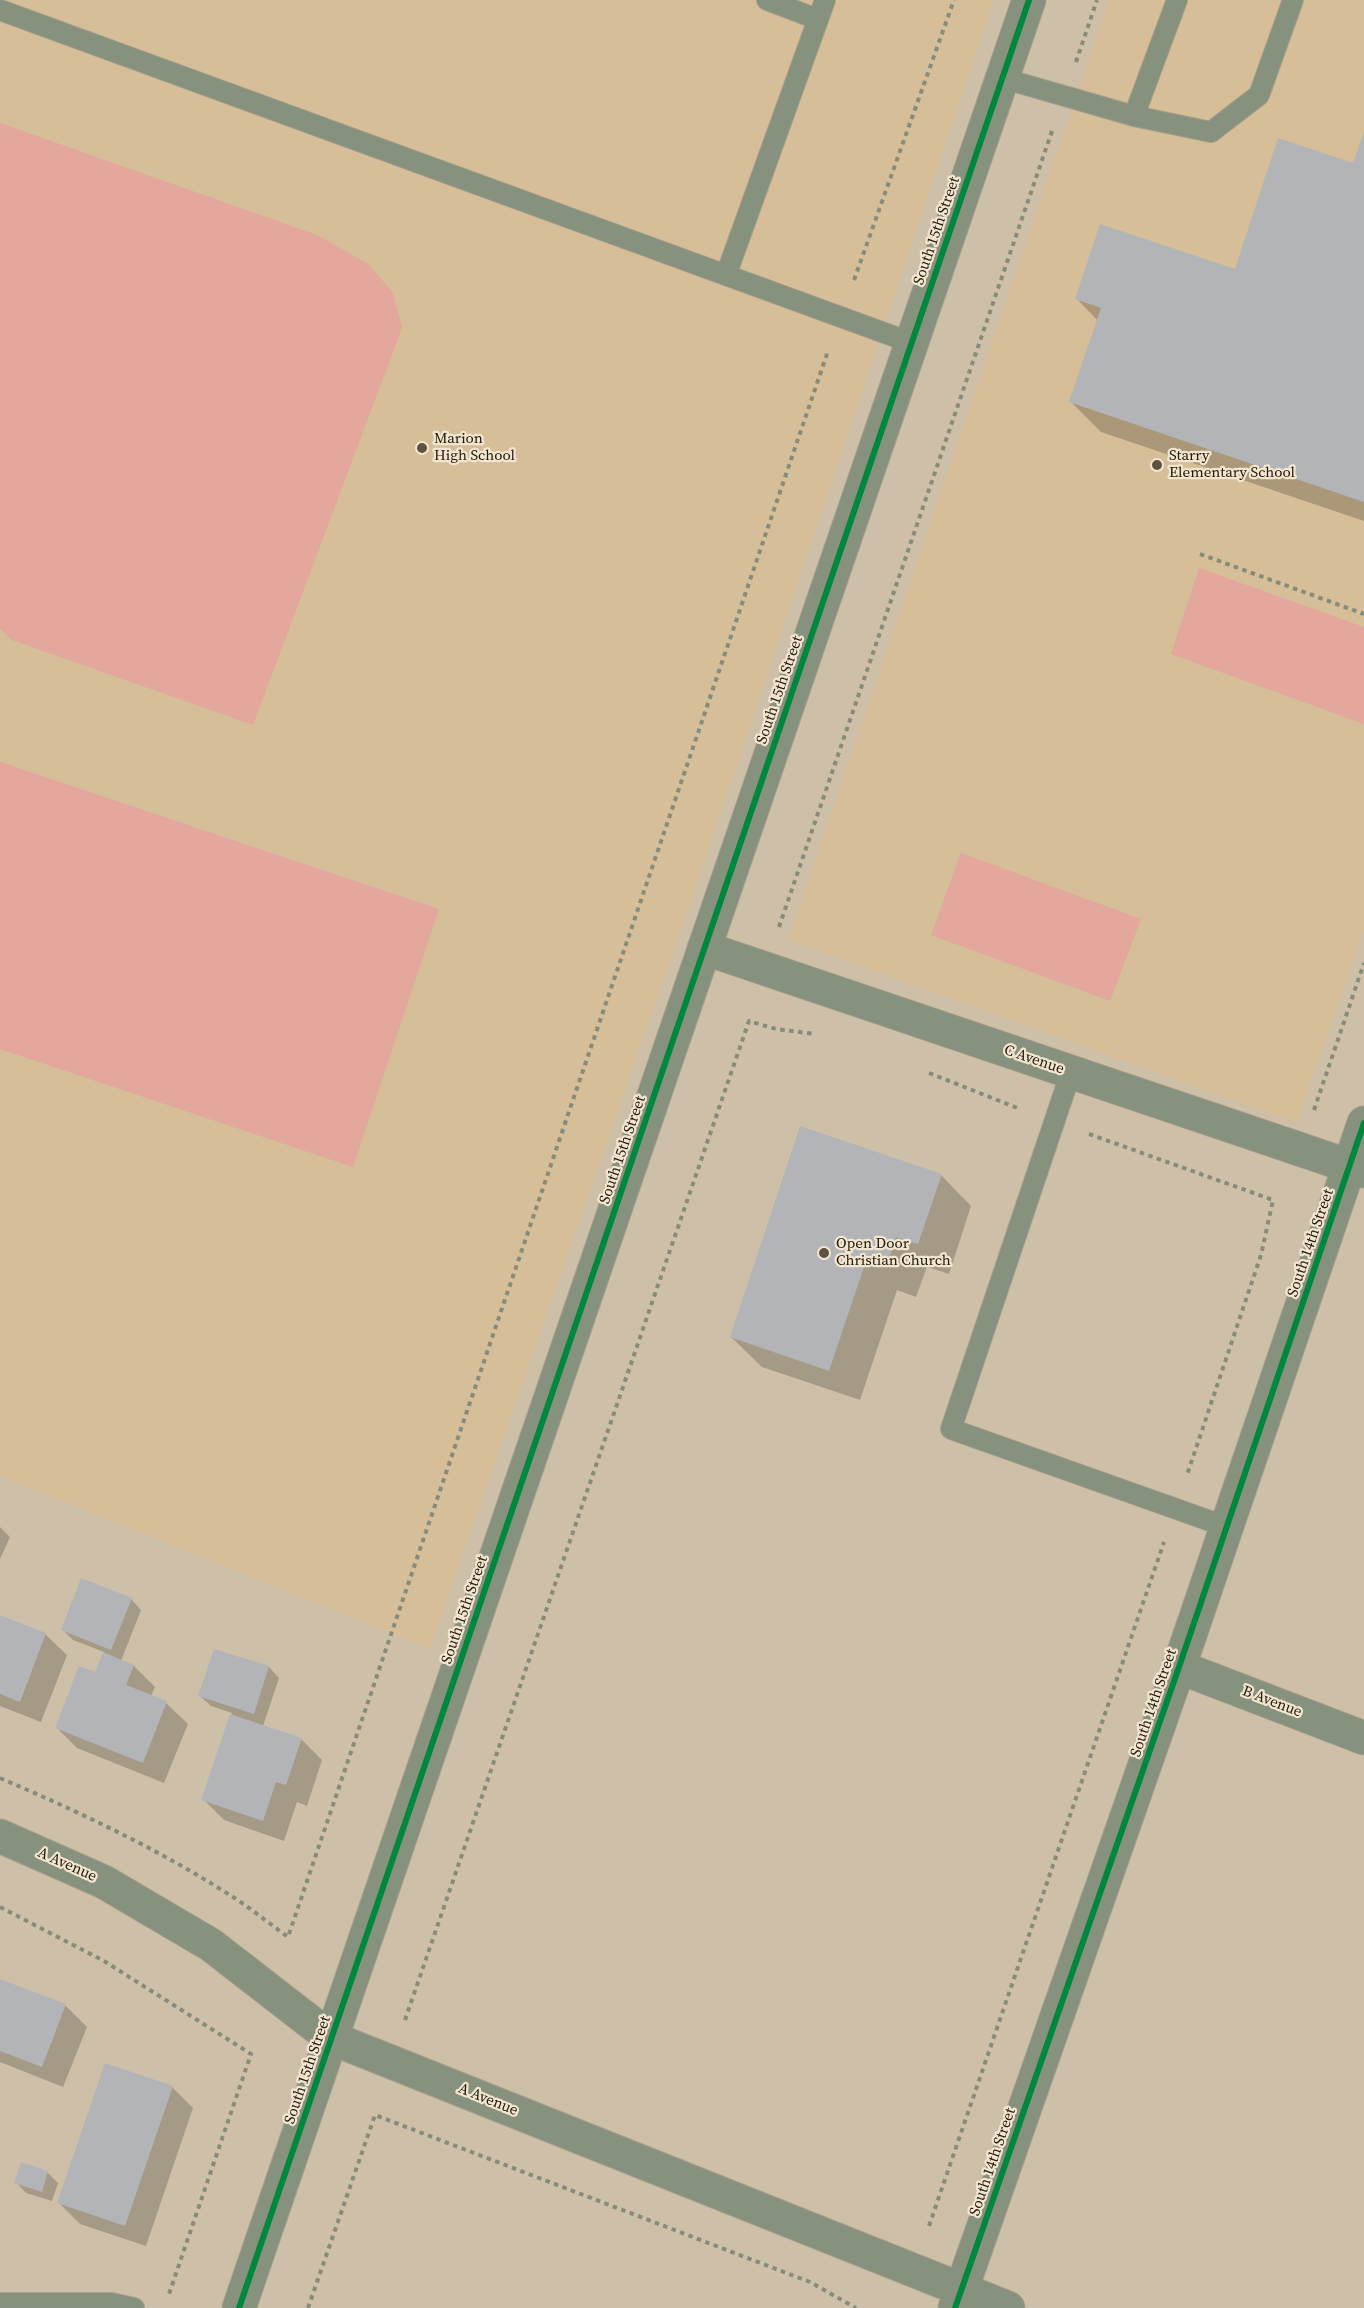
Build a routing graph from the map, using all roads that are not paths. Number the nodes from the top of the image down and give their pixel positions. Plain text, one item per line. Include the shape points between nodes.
1 (767, 0) edge
2 (825, 0) edge
3 (1029, 0) edge
4 (1177, 0) edge
5 (1293, 0) edge
6 (0, 10) edge
7 (817, 19) junction
8 (1002, 78) junction
9 (1134, 116) junction
10 (726, 275) junction
11 (912, 343) junction
12 (704, 948) junction
13 (1071, 1072) junction
14 (1364, 1123) edge
15 (1357, 1168) edge
16 (1227, 1527) junction
17 (1179, 1667) junction
18 (1364, 1738) edge
19 (0, 1836) edge
20 (331, 2038) junction
21 (958, 2299) edge
22 (0, 2303) edge
23 (134, 2308) edge
24 (239, 2308) edge
25 (1008, 2308) edge

1 - 7 lane
2 - 7 lane
3 - 8 street, South 15th Street
4 - 9 lane
5 - 9 lane via 1259,95 1211,132
6 - 10 lane
7 - 10 lane
8 - 9 lane
8 - 11 street, South 15th Street
10 - 11 lane
11 - 12 street, South 15th Street
12 - 13 street, C Avenue
12 - 20 street, South 15th Street
13 - 15 street, C Avenue
13 - 16 lane via 951,1429
14 - 15 street, South 14th Street
15 - 16 street, South 14th Street
16 - 17 street, South 14th Street
17 - 18 street, B Avenue
17 - 21 street, South 14th Street
19 - 20 street, A Avenue via 104,1882 211,1945
20 - 21 street, A Avenue
20 - 24 street, South 15th Street
21 - 25 street, A Avenue
22 - 23 lane via 111,2303

